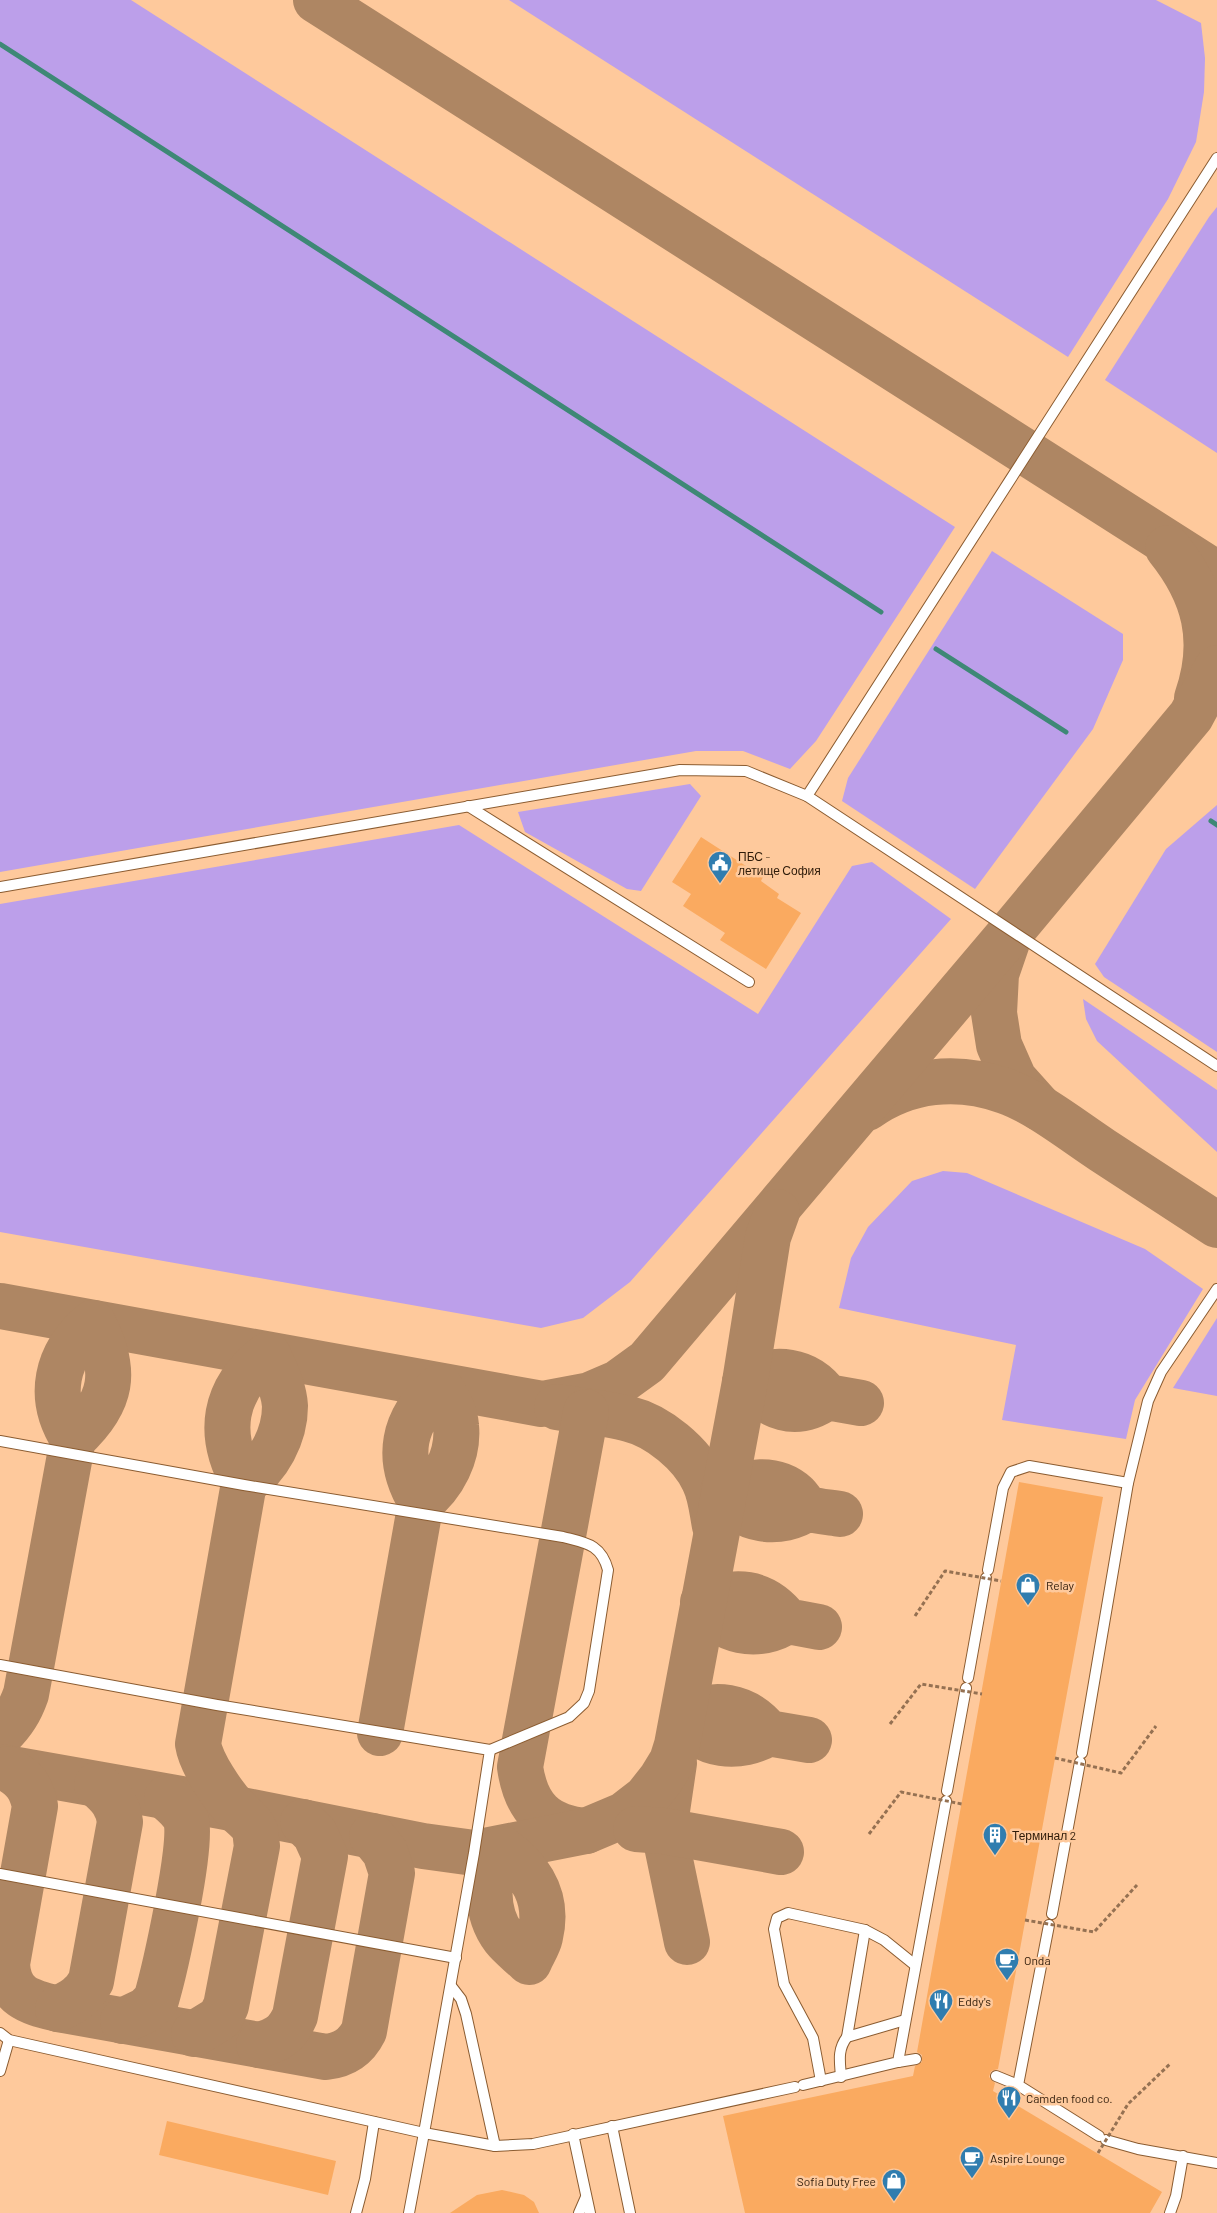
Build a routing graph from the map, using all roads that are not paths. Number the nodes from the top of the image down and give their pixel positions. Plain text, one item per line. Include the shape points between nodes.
1 (1217, 158) edge
2 (807, 796) junction
3 (468, 806) junction
4 (0, 887) edge
5 (749, 982) dead end
6 (1217, 1066) edge
7 (1217, 1289) edge
8 (0, 1441) edge
9 (1128, 1483) junction
10 (0, 1665) edge
11 (490, 1750) junction
12 (0, 1874) edge
13 (1052, 1914) dead end
14 (1050, 1925) dead end
15 (865, 1930) junction
16 (456, 1958) junction
17 (915, 1965) junction
18 (451, 1986) junction
19 (905, 2020) junction
20 (0, 2033) edge
21 (847, 2038) junction
22 (8, 2040) junction
23 (916, 2059) dead end
24 (898, 2062) junction
25 (0, 2071) edge
26 (842, 2076) junction
27 (996, 2076) dead end
28 (821, 2081) junction
29 (1018, 2085) junction
30 (374, 2122) junction
31 (612, 2126) junction
32 (424, 2133) junction
33 (573, 2134) junction
34 (495, 2146) junction
35 (1183, 2156) junction
36 (1217, 2163) edge
37 (586, 2197) junction
38 (356, 2213) edge
39 (409, 2213) edge
40 (579, 2213) edge
41 (590, 2213) edge
42 (630, 2213) edge
43 (1170, 2213) edge

1 - 2 lane
2 - 3 lane via 746,771 680,770
2 - 6 lane
3 - 4 lane
3 - 5 lane
7 - 9 lane via 1161,1372 1148,1401
8 - 11 lane via 587,1543 605,1559 608,1570 589,1692 584,1703 570,1717
9 - 13 lane
9 - 17 lane via 1029,1466 1012,1472 1003,1488
10 - 11 lane via 210,1704
11 - 16 lane
12 - 16 lane
14 - 29 lane
15 - 17 lane
15 - 21 lane
15 - 28 lane via 788,1913 774,1923 784,1984 813,2038
16 - 18 lane
17 - 19 lane
18 - 32 lane
18 - 34 lane via 461,1999 466,2014
19 - 21 lane
19 - 24 lane
20 - 22 lane
21 - 26 lane via 839,2053
22 - 25 lane
22 - 30 lane
23 - 24 lane
24 - 26 lane
26 - 28 lane
27 - 29 lane
28 - 31 lane
29 - 35 lane via 1102,2138 1138,2149
30 - 32 lane
30 - 38 lane
31 - 33 lane
31 - 42 lane
32 - 34 lane
32 - 39 lane
33 - 34 lane via 533,2144
33 - 37 lane
35 - 36 lane
35 - 43 lane
37 - 40 lane
37 - 41 lane

